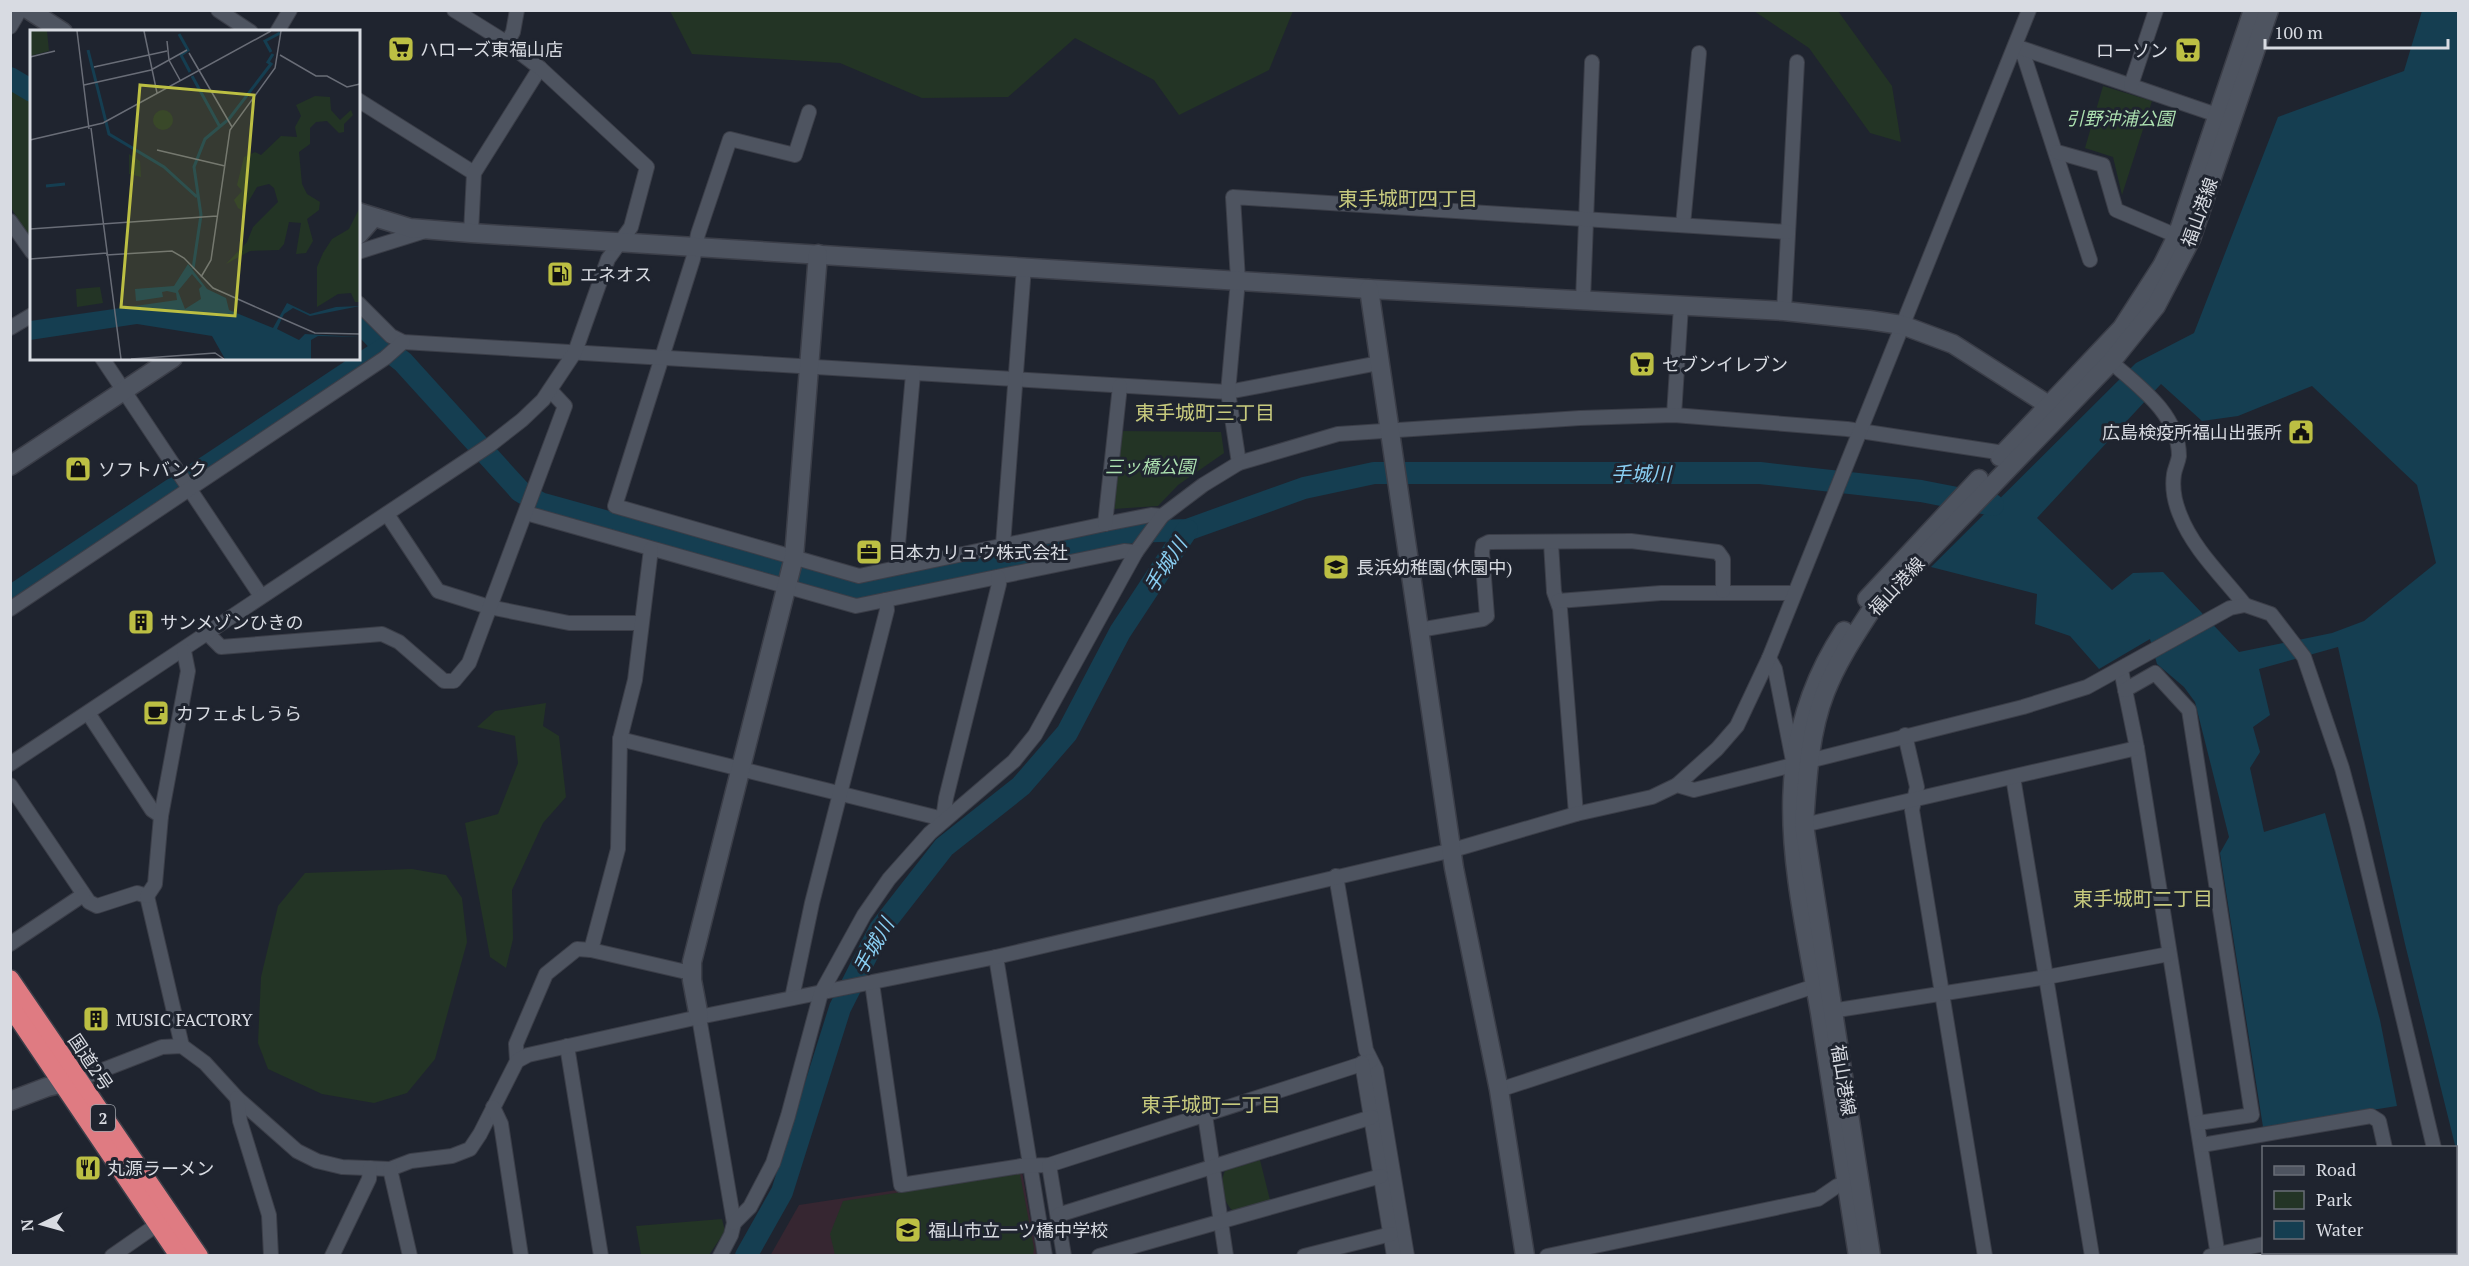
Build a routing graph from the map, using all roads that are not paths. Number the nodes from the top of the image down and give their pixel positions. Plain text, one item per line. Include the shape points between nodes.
1 (20, 10) edge
2 (29, 10) edge
3 (218, 10) edge
4 (290, 10) edge
5 (454, 10) edge
6 (517, 10) edge
7 (2156, 10) edge
8 (2253, 10) edge
9 (2269, 10) edge
10 (2026, 12) edge
11 (10, 27) edge
12 (60, 30) edge
13 (248, 30) edge
14 (278, 30) edge
15 (507, 43) junction
16 (2015, 46) junction
17 (1699, 53) dead end
18 (1592, 62) dead end
19 (1797, 62) dead end
20 (540, 68) junction
21 (2131, 85) junction
22 (360, 101) edge
23 (809, 112) dead end
24 (2217, 116) junction
25 (2057, 152) junction
26 (474, 173) junction
27 (366, 215) edge
28 (1586, 220) junction
29 (10, 221) edge
30 (1683, 225) junction
31 (430, 229) junction
32 (360, 230) edge
33 (1788, 232) junction
34 (471, 233) junction
35 (2177, 236) junction
36 (620, 242) junction
37 (696, 246) junction
38 (30, 249) edge
39 (360, 251) edge
40 (818, 254) junction
41 (2090, 260) dead end
42 (1024, 267) junction
43 (1238, 280) junction
44 (1369, 289) junction
45 (1583, 301) junction
46 (360, 305) edge
47 (1681, 306) junction
48 (1784, 311) junction
49 (30, 316) edge
50 (1902, 325) junction
51 (10, 328) edge
52 (395, 350) junction
53 (575, 352) junction
54 (662, 358) junction
55 (103, 360) edge
56 (170, 360) edge
57 (1380, 363) junction
58 (2116, 365) junction
59 (808, 366) junction
60 (913, 374) junction
61 (1016, 380) junction
62 (1120, 386) junction
63 (550, 390) junction
64 (124, 391) junction
65 (1228, 392) junction
66 (2055, 409) junction
67 (1674, 415) junction
68 (1390, 432) junction
69 (1859, 435) junction
70 (2005, 458) junction
71 (1239, 463) junction
72 (10, 466) edge
73 (186, 484) junction
74 (527, 510) junction
75 (387, 514) junction
76 (1161, 517) junction
77 (1105, 524) junction
78 (1551, 543) junction
79 (1003, 545) junction
80 (1139, 548) junction
81 (651, 549) junction
82 (793, 560) junction
83 (896, 567) junction
84 (998, 577) junction
85 (786, 585) junction
86 (1723, 591) junction
87 (1794, 593) junction
88 (261, 596) junction
89 (886, 600) junction
90 (1558, 601) junction
91 (2245, 605) junction
92 (489, 607) junction
93 (10, 609) edge
94 (641, 623) junction
95 (1419, 630) junction
96 (208, 634) junction
97 (184, 651) junction
98 (1769, 658) junction
99 (2121, 670) junction
100 (2126, 690) junction
101 (88, 713) junction
102 (1905, 735) junction
103 (620, 739) junction
104 (2137, 748) junction
105 (1801, 761) junction
106 (10, 764) edge
107 (740, 769) junction
108 (2013, 777) junction
109 (10, 784) edge
110 (1677, 785) junction
111 (839, 794) junction
112 (1915, 799) junction
113 (1576, 814) junction
114 (161, 816) junction
115 (943, 819) junction
116 (1797, 827) junction
117 (1453, 850) junction
118 (1336, 876) junction
119 (82, 895) junction
120 (147, 896) junction
121 (10, 944) edge
122 (591, 950) junction
123 (2169, 954) junction
124 (996, 957) junction
125 (691, 971) junction
126 (2047, 977) junction
127 (10, 979) edge
128 (869, 983) junction
129 (1815, 986) junction
130 (825, 992) junction
131 (1941, 992) junction
132 (792, 998) junction
133 (10, 1006) edge
134 (1826, 1012) junction
135 (699, 1017) junction
136 (182, 1046) junction
137 (567, 1046) junction
138 (517, 1061) junction
139 (1367, 1062) junction
140 (70, 1081) junction
141 (1499, 1090) junction
142 (237, 1098) junction
143 (10, 1101) edge
144 (493, 1107) junction
145 (1205, 1115) junction
146 (1372, 1117) junction
147 (2198, 1122) junction
148 (2202, 1145) junction
149 (2385, 1146) edge
150 (2434, 1146) edge
151 (1049, 1165) junction
152 (1030, 1167) junction
153 (1213, 1167) junction
154 (370, 1168) junction
155 (390, 1169) junction
156 (1381, 1176) junction
157 (1847, 1185) junction
158 (1058, 1215) junction
159 (1221, 1221) junction
160 (734, 1223) junction
161 (158, 1224) junction
162 (1391, 1234) junction
163 (2262, 1244) edge
164 (2216, 1255) edge
165 (112, 1256) edge
166 (179, 1256) edge
167 (199, 1256) edge
168 (271, 1256) edge
169 (332, 1256) edge
170 (410, 1256) edge
171 (521, 1256) edge
172 (601, 1256) edge
173 (720, 1256) edge
174 (1045, 1256) edge
175 (1064, 1256) edge
176 (1099, 1256) edge
177 (1226, 1256) edge
178 (1304, 1256) edge
179 (1394, 1256) edge
180 (1407, 1256) edge
181 (1525, 1256) edge
182 (1547, 1256) edge
183 (1858, 1256) edge
184 (1871, 1256) edge
185 (1985, 1256) edge
186 (2092, 1256) edge

1 - 11 street
2 - 12 street
3 - 13 street
4 - 14 street
5 - 15 street
6 - 15 street
7 - 21 street
8 - 24 street, 福山港線
9 - 58 street, 福山港線 via 2181,260
10 - 16 street
15 - 20 street
16 - 21 street
16 - 25 street via 2024,56
16 - 50 street
17 - 30 street
18 - 28 street
19 - 33 street
20 - 26 street
20 - 36 street via 647,167 632,227
21 - 24 street
22 - 26 street
23 - 37 street via 795,155 730,140
24 - 35 street, 福山港線
25 - 35 street via 2103,165 2116,210
25 - 41 street
26 - 34 street
27 - 31 street via 410,228
27 - 32 street
28 - 30 street
28 - 43 street via 1233,197
28 - 45 street
29 - 38 street
30 - 33 street
31 - 34 street
31 - 39 street
33 - 48 street
34 - 36 street
35 - 66 street, 福山港線 via 2122,328
36 - 37 street
36 - 53 street via 608,259
37 - 40 street
37 - 54 street
40 - 42 street
40 - 59 street
42 - 43 street
42 - 61 street
43 - 44 street
43 - 65 street
44 - 45 street
44 - 57 street
45 - 47 street
46 - 52 street via 391,336
47 - 48 street
47 - 67 street
48 - 50 street
49 - 51 street
50 - 66 street via 1953,344
50 - 69 street
52 - 53 street
52 - 73 street
53 - 54 street
53 - 63 street
54 - 59 street
54 - 82 street via 615,506
55 - 64 street
56 - 64 street
57 - 65 street
57 - 68 street
58 - 66 street, 福山港線
58 - 91 street via 2154,402 2175,431 2179,460 2174,491 2179,514 2190,537
59 - 60 street
59 - 82 street
60 - 61 street
60 - 83 street
61 - 62 street
61 - 79 street
62 - 65 street
62 - 77 street
63 - 74 street via 565,406
63 - 75 street via 522,420 490,445
64 - 72 street
64 - 73 street
65 - 71 street
66 - 70 street, 福山港線
67 - 68 street
67 - 69 street via 1758,421
68 - 71 street via 1338,434
68 - 95 street
69 - 70 street
69 - 87 street
70 - 105 street, 福山港線 via 1907,564 1859,608 1830,652 1808,705
71 - 76 street
73 - 88 street
73 - 93 street
74 - 81 street
74 - 92 street
75 - 88 street
75 - 92 street via 438,591
76 - 77 street via 1151,515
76 - 80 street
77 - 79 street
78 - 86 street via 1631,541 1718,552 1724,559
78 - 90 street
78 - 95 street via 1483,545 1487,616
79 - 83 street
80 - 84 street
80 - 115 street via 1035,735 1014,761
81 - 85 street
81 - 94 street
82 - 83 street via 859,576
82 - 85 street
84 - 89 street
84 - 115 street
85 - 89 street via 856,606
85 - 107 street
86 - 87 street
86 - 90 street
87 - 98 street
88 - 96 street
89 - 111 street via 887,610
90 - 113 street
91 - 99 street via 2230,608
91 - 150 street via 2271,614 2304,657 2342,768
92 - 94 street via 569,623
92 - 96 street via 469,663 450,682 399,642 382,634 221,647
94 - 103 street via 635,680
95 - 117 street
96 - 97 street
97 - 101 street
97 - 114 street via 188,671
98 - 105 street
98 - 110 street via 1737,726
99 - 100 street
99 - 102 street via 2087,687 2023,707
100 - 104 street
100 - 147 street via 2155,673 2189,710 2252,1114
101 - 106 street
101 - 114 street via 152,810
102 - 105 street
102 - 112 street via 1917,787
103 - 107 street
103 - 122 street via 618,849
104 - 108 street
104 - 123 street
105 - 110 street via 1694,790
105 - 116 street, 福山港線
107 - 111 street
107 - 125 street
108 - 112 street
108 - 126 street
109 - 119 street
110 - 113 street via 1652,797
111 - 115 street
111 - 132 street
112 - 116 street
112 - 131 street via 1912,810
113 - 117 street
114 - 120 street via 155,884
115 - 130 street via 864,915
116 - 129 street, 福山港線
116 - 134 street, 福山港線
117 - 118 street
117 - 141 street
118 - 124 street
118 - 139 street
119 - 120 street via 97,906 137,893
119 - 121 street
120 - 136 street
122 - 125 street
122 - 138 street via 577,949 546,974 516,1044
123 - 126 street
123 - 147 street
124 - 128 street
124 - 152 street
125 - 135 street
126 - 131 street
126 - 186 street
127 - 140 highway, 国道2号 / 2
128 - 130 street
128 - 152 street via 901,1185
129 - 134 street, 福山港線
129 - 141 street
130 - 132 street
130 - 160 street via 772,1163 750,1207
131 - 134 street
131 - 185 street
132 - 135 street
133 - 140 highway, 国道2号 / 2
134 - 157 street, 福山港線
134 - 184 street, 福山港線
135 - 137 street
135 - 160 street
136 - 140 street via 162,1047
136 - 142 street via 205,1063
137 - 138 street via 528,1054
137 - 172 street
138 - 144 street
139 - 145 street
139 - 146 street
139 - 180 street via 1376,1070
140 - 143 street
140 - 161 highway, 国道2号 / 2
140 - 167 highway, 国道2号 / 2
141 - 181 street
142 - 154 street via 297,1151 342,1167
142 - 168 street via 240,1121 269,1215
144 - 155 street via 470,1149
144 - 171 street via 501,1124
145 - 151 street
145 - 153 street
146 - 153 street
146 - 156 street
147 - 148 street
148 - 149 street via 2371,1116 2379,1121
148 - 164 street
151 - 152 street
151 - 158 street
152 - 174 street
153 - 158 street
153 - 159 street
154 - 155 street
154 - 169 street via 369,1179
155 - 170 street
156 - 159 street
156 - 162 street
157 - 182 street via 1836,1186 1818,1199
157 - 183 street, 福山港線
158 - 175 street
159 - 176 street
159 - 177 street
160 - 173 street
161 - 165 street
161 - 166 highway, 国道2号 / 2
162 - 178 street
162 - 179 street
163 - 164 street

